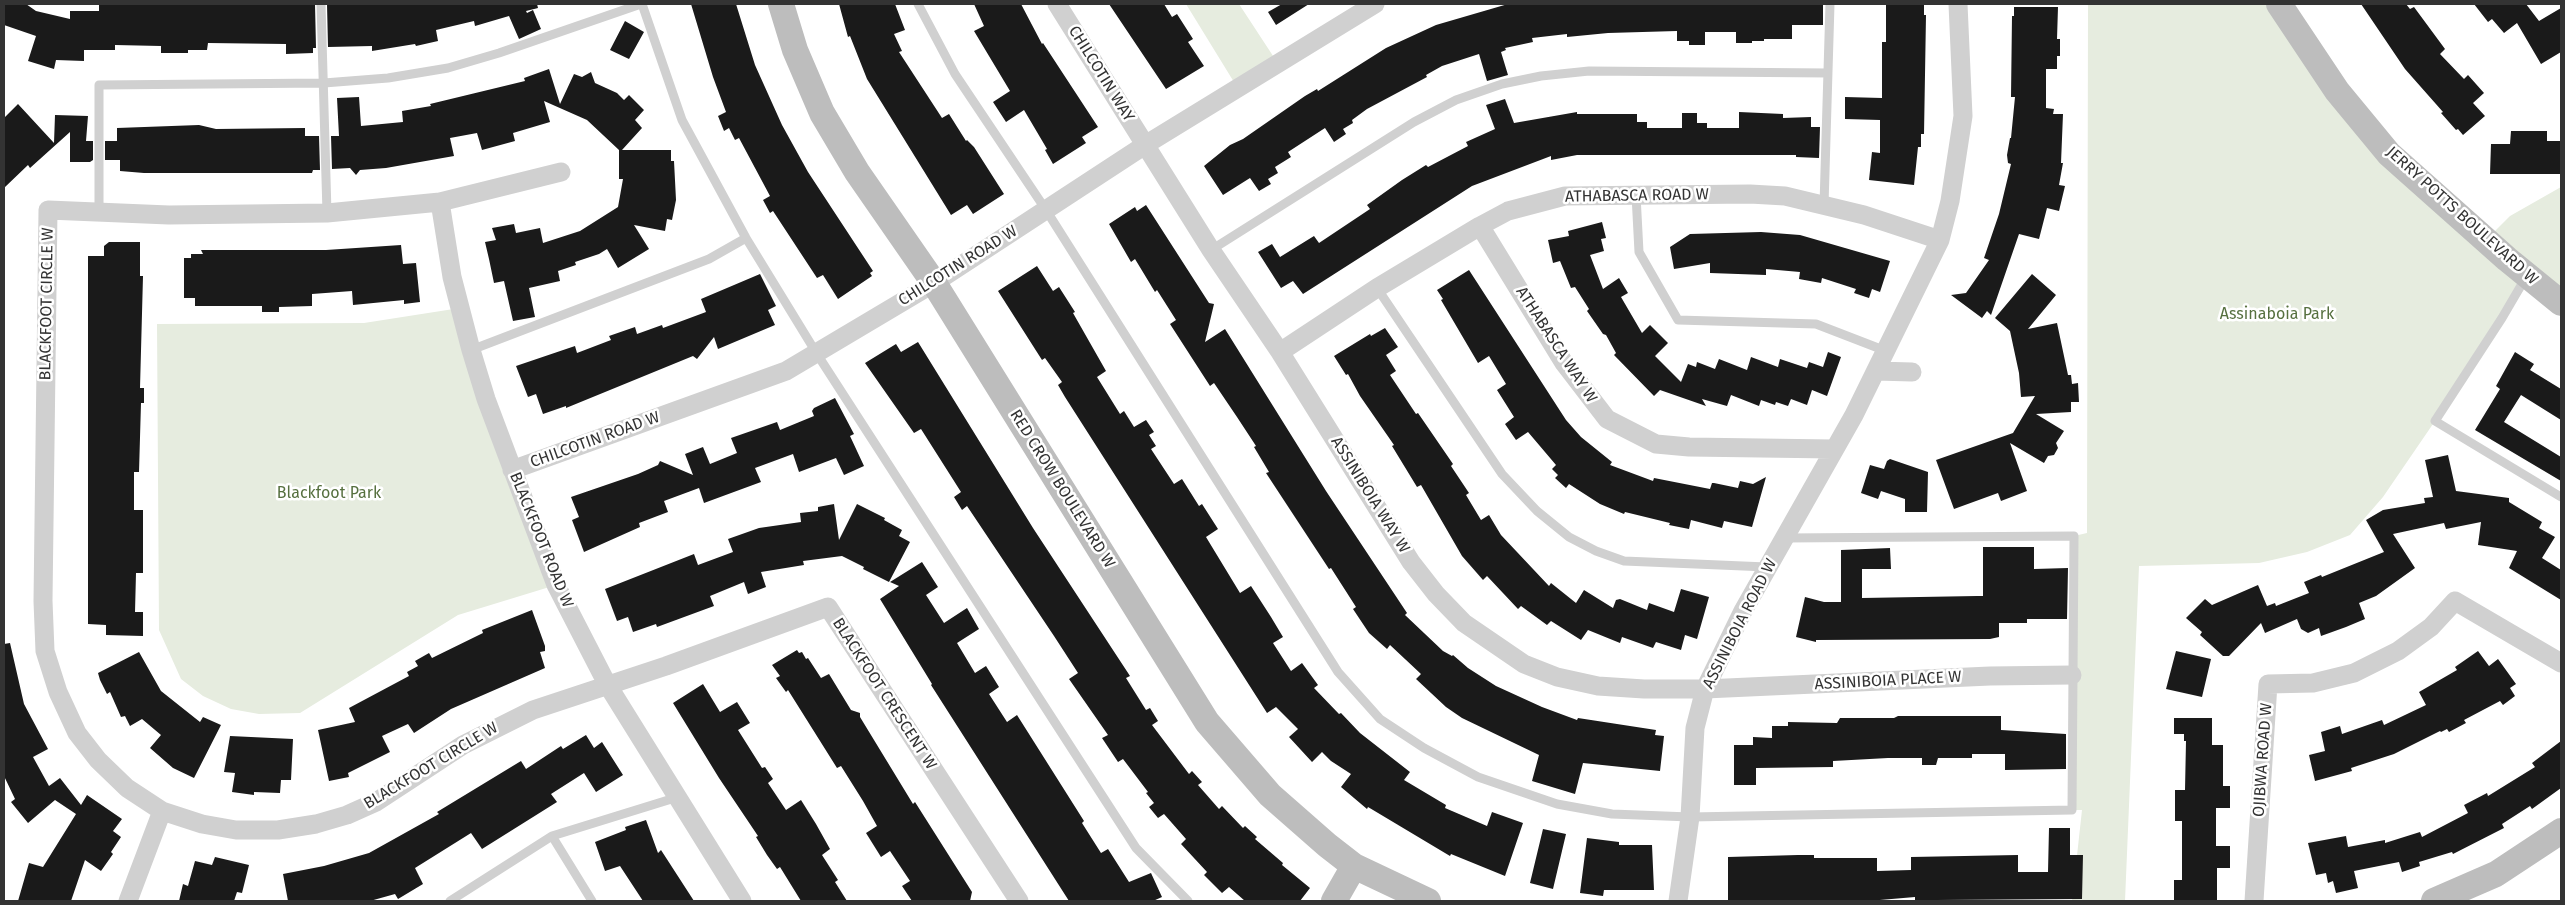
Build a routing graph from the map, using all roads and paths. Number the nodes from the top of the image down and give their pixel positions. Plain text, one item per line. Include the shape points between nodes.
1 (320, 4) edge
2 (641, 4) edge
3 (781, 4) edge
4 (918, 4) edge
5 (1057, 4) edge
6 (1830, 4) edge
7 (1958, 4) edge
8 (2279, 4) edge
9 (1370, 5) edge
10 (1828, 73) junction
11 (324, 83) junction
12 (1145, 145) junction
13 (561, 172) dead end
14 (1636, 194) junction
15 (440, 202) junction
16 (1824, 205) junction
17 (1046, 210) junction
18 (99, 212) junction
19 (327, 213) junction
20 (1480, 226) junction
21 (746, 238) junction
22 (1940, 240) junction
23 (1211, 250) junction
24 (2527, 275) junction
25 (934, 282) junction
26 (1377, 288) junction
27 (2561, 303) edge
28 (471, 350) junction
29 (1886, 351) junction
30 (1280, 352) junction
31 (817, 354) junction
32 (1876, 371) junction
33 (1912, 372) dead end
34 (1833, 449) junction
35 (512, 470) junction
36 (2561, 497) edge
37 (1785, 538) junction
38 (1768, 567) junction
39 (2561, 663) edge
40 (2072, 675) junction
41 (607, 684) junction
42 (1705, 689) junction
43 (678, 797) junction
44 (162, 811) junction
45 (1690, 817) junction
46 (2561, 831) edge
47 (552, 836) junction
48 (1354, 866) junction
49 (128, 901) edge
50 (450, 901) edge
51 (592, 901) edge
52 (742, 901) edge
53 (1019, 901) edge
54 (1188, 901) edge
55 (1334, 901) edge
56 (1428, 901) edge
57 (1678, 901) edge
58 (2254, 901) edge
59 (2434, 901) edge

1 - 11 lane
2 - 11 lane via 499,54 448,68 388,78
2 - 21 lane via 682,120
3 - 25 street, RED CROW BOULEVARD W via 795,50 822,113 857,172
4 - 17 lane via 955,74
5 - 12 street, CHILCOTIN WAY
6 - 10 lane
7 - 22 street, ASSINIBOIA ROAD W via 1963,116 1950,202
8 - 24 street, JERRY POTTS BOULEVARD W via 2337,91 2389,154
9 - 12 street, CHILCOTIN ROAD W
10 - 16 lane
10 - 23 lane via 1589,71 1502,84 1456,100 1414,122
11 - 18 lane via 99,85
11 - 19 lane
12 - 17 street, CHILCOTIN ROAD W
12 - 23 street, ASSINIBOIA WAY W
13 - 15 street, BLACKFOOT CIRCLE W
14 - 16 street, ATHABASCA ROAD W via 1785,196
14 - 20 street, ATHABASCA ROAD W via 1565,196 1508,211
14 - 29 lane via 1639,252 1678,320 1816,324
15 - 19 street, BLACKFOOT CIRCLE W
15 - 28 street, BLACKFOOT ROAD W via 452,277
16 - 22 street, ATHABASCA ROAD W
17 - 25 street, CHILCOTIN ROAD W
17 - 45 lane via 1338,672 1380,719 1424,748 1478,777 1557,804 1612,814
18 - 19 street, BLACKFOOT CIRCLE W via 170,215
18 - 44 street, BLACKFOOT CIRCLE W via 48,210 45,652 58,692 78,733 98,760 127,788
20 - 26 street, ATHABASCA ROAD W
20 - 34 street, ATHABASCA WAY W via 1564,363 1607,419 1656,444
21 - 28 lane via 709,259
21 - 31 lane
22 - 29 street, ASSINIBOIA ROAD W
23 - 30 street, ASSINIBOIA WAY W
24 - 27 street, JERRY POTTS BOULEVARD W
24 - 36 lane via 2435,421
25 - 31 street, CHILCOTIN ROAD W
25 - 48 street, RED CROW BOULEVARD W via 1207,722 1270,795
26 - 30 street, ATHABASCA ROAD W
26 - 38 lane via 1502,474 1537,511 1569,537 1624,561
28 - 35 street, BLACKFOOT ROAD W
29 - 32 street, ASSINIBOIA ROAD W
30 - 42 street, ASSINIBOIA WAY W via 1411,562 1464,623 1524,664 1557,677 1598,686
31 - 35 street, CHILCOTIN ROAD W via 786,371
31 - 54 lane via 1136,848
32 - 33 street
32 - 34 street, ASSINIBOIA ROAD W
34 - 37 street, ASSINIBOIA ROAD W
35 - 41 street, BLACKFOOT ROAD W via 556,585
37 - 38 street, ASSINIBOIA ROAD W
37 - 40 lane via 2074,536
38 - 42 street, ASSINIBOIA ROAD W via 1726,642
39 - 58 street, OJIBWA ROAD W via 2456,601 2431,627 2398,651 2354,673 2312,683 2268,684
40 - 42 street, ASSINIBOIA PLACE W
40 - 45 lane via 2072,810
41 - 43 street, BLACKFOOT ROAD W
41 - 44 street, BLACKFOOT CIRCLE W via 497,726 376,802 316,824 278,830 236,830 202,824
41 - 53 street, BLACKFOOT CRESCENT W via 828,607
42 - 45 street, ASSINIBOIA ROAD W via 1695,728
43 - 47 lane
43 - 52 street, BLACKFOOT ROAD W
44 - 49 street
45 - 57 street, ASSINIBOIA ROAD W
46 - 59 street via 2496,874
47 - 50 lane
47 - 51 lane
48 - 55 street
48 - 56 street, RED CROW BOULEVARD W

